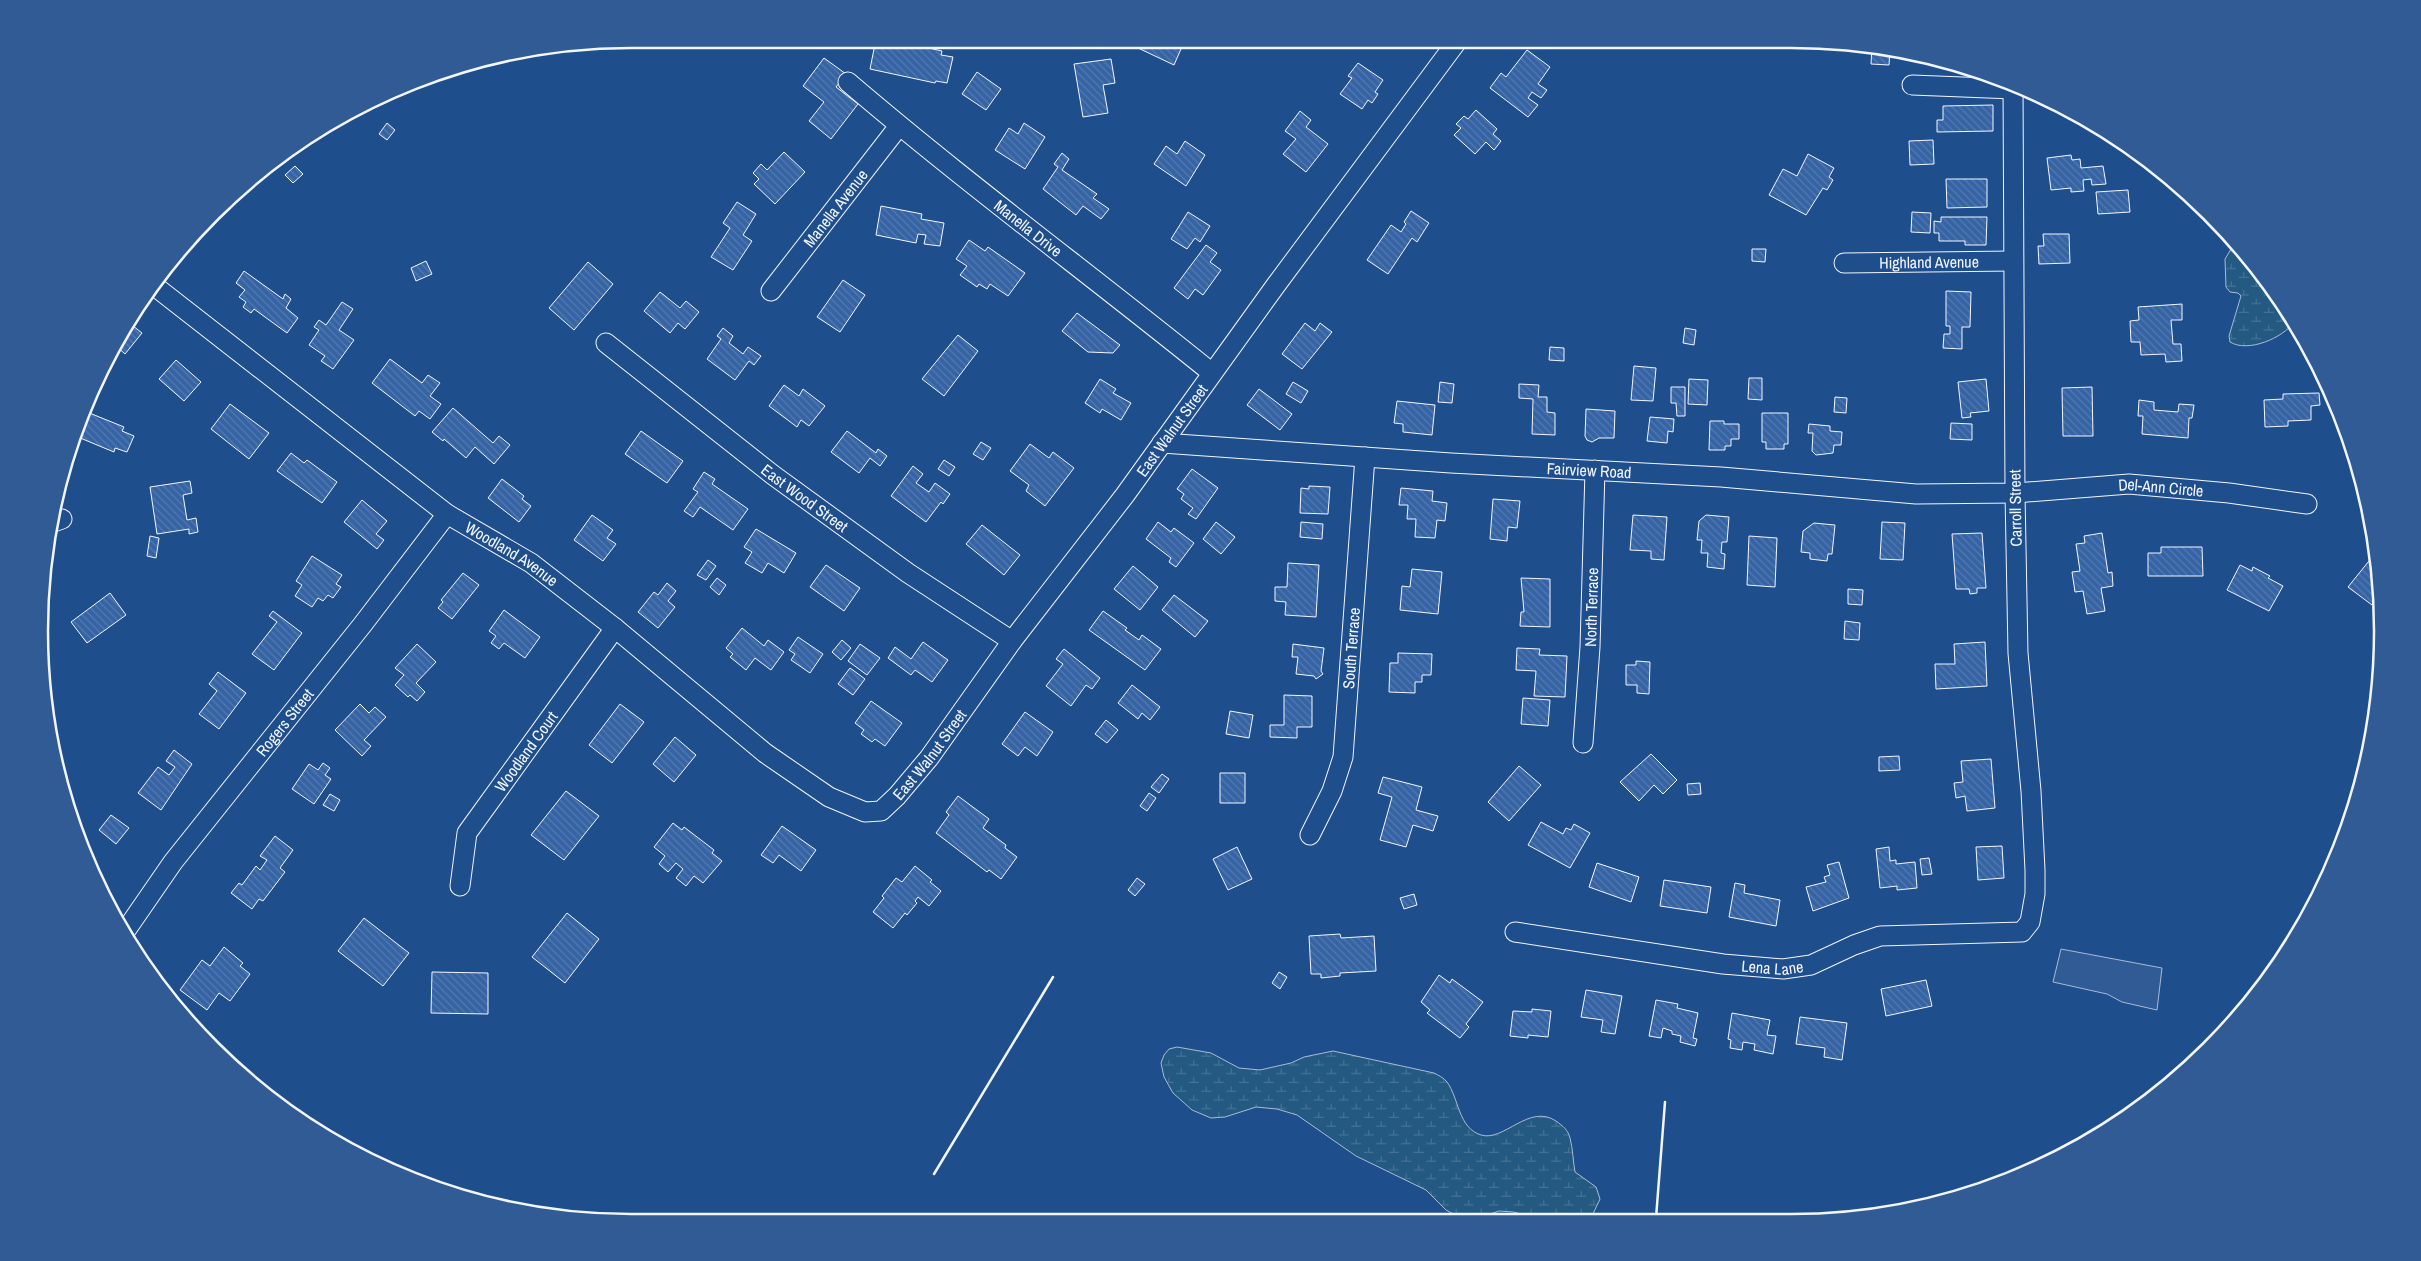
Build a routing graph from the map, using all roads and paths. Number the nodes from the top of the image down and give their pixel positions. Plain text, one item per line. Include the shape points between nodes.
1 (1452, 48) edge
2 (848, 82) dead end
3 (1912, 85) dead end
4 (2001, 87) edge
5 (2013, 92) edge
6 (899, 126) junction
7 (2013, 261) junction
8 (1844, 263) dead end
9 (159, 289) edge
10 (771, 291) dead end
11 (606, 343) dead end
12 (1212, 373) junction
13 (1162, 443) junction
14 (1365, 457) junction
15 (1595, 470) junction
16 (2015, 493) junction
17 (2307, 504) dead end
18 (447, 514) junction
19 (615, 628) junction
20 (1012, 642) junction
21 (1583, 743) dead end
22 (875, 811) joint
23 (1310, 835) dead end
24 (460, 886) dead end
25 (129, 926) edge
26 (2024, 928) joint
27 (1515, 932) dead end

1 - 12 street, East Walnut Street
2 - 6 street, Manella Drive
3 - 4 street
5 - 7 street, Carroll Street
6 - 10 street, Manella Avenue
6 - 12 street, Manella Drive
7 - 8 street, Highland Avenue
7 - 16 street, Carroll Street
9 - 18 street, Woodland Avenue
11 - 20 street, East Wood Street via 773,475 908,573
12 - 13 street, East Walnut Street
13 - 14 street, Fairview Road
13 - 20 street, East Walnut Street
14 - 15 street, Fairview Road
14 - 23 street, South Terrace via 1343,757 1332,791
15 - 16 street, Fairview Road via 1916,494
15 - 21 street, North Terrace via 1590,646
16 - 17 street, Del-Ann Circle via 2129,484
16 - 26 street, Carroll Street via 2018,653 2035,870 2030,922
18 - 19 street, Woodland Avenue via 531,563
18 - 25 street, Rogers Street via 173,862
19 - 22 street, Woodland Avenue via 765,753 829,797 864,812
19 - 24 street, Woodland Court via 467,833
20 - 22 street, East Walnut Street via 929,758 897,796 881,811
26 - 27 street, Lena Lane via 2022,932 1880,936 1811,965 1783,969 1723,964

